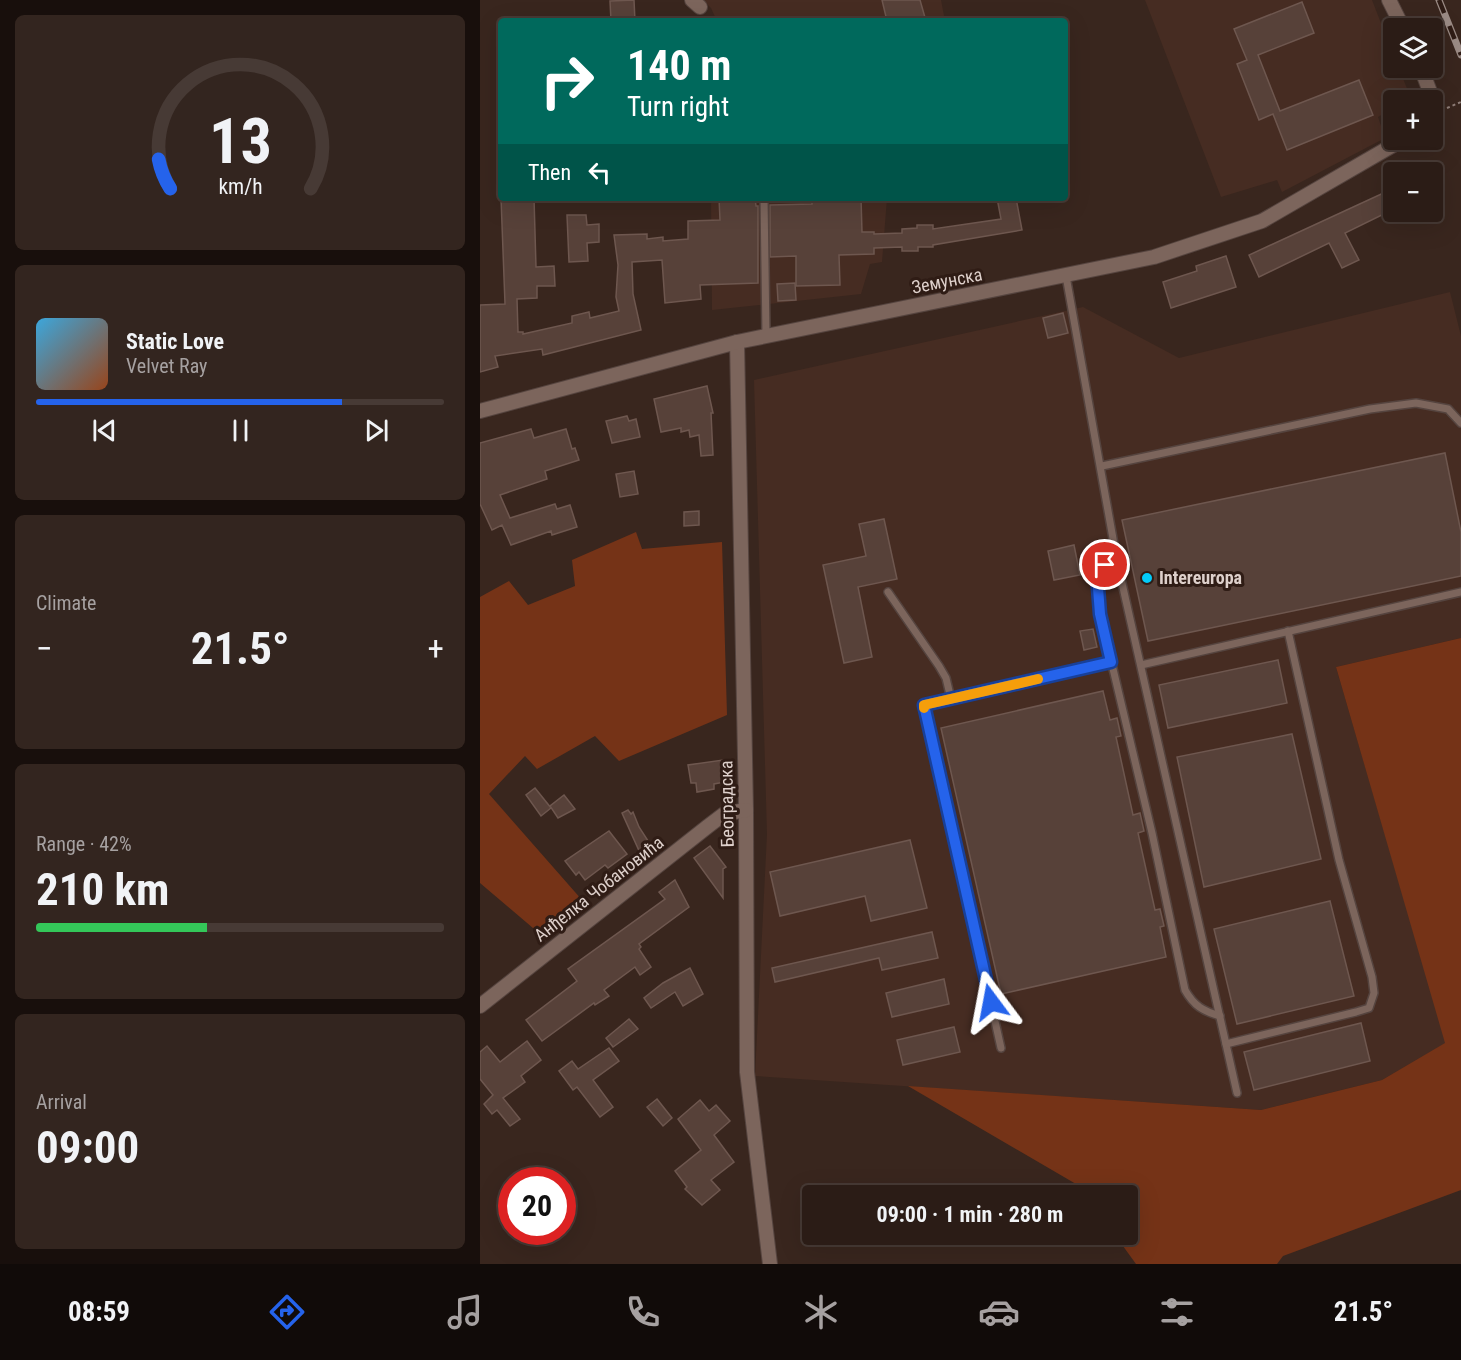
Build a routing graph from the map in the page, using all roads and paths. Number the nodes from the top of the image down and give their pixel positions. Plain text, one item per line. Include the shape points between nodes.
1 (1389, 0) edge
2 (1398, 18) edge
3 (1461, 102) edge
4 (1443, 108) edge
5 (1385, 150) edge
6 (764, 201) edge
7 (1066, 276) junction
8 (766, 335) junction
9 (737, 342) junction
10 (480, 411) edge
11 (1461, 423) edge
12 (1102, 466) junction
13 (1118, 561) junction
14 (888, 592) dead end
15 (1461, 592) edge
16 (1288, 631) junction
17 (1111, 662) junction
18 (1140, 665) junction
19 (951, 699) junction
20 (746, 810) junction
21 (480, 1006) edge
22 (1220, 1016) junction
23 (1226, 1044) junction
24 (1001, 1048) dead end
25 (1237, 1093) dead end
26 (771, 1264) edge

1 - 2 street
3 - 4 path
5 - 7 street, Земунска via 1262,221 1154,257
6 - 8 lane
7 - 8 street, Земунска
7 - 12 lane
8 - 9 street, Земунска
9 - 10 street, Земунска
9 - 20 street, Београдска
11 - 12 lane via 1448,410 1416,403 1370,409
12 - 13 lane
13 - 17 lane via 1105,565 1097,575 1100,614
13 - 18 lane
14 - 19 lane via 939,666
15 - 16 lane
16 - 18 lane
16 - 23 lane via 1339,860 1374,993 1369,1008
17 - 19 lane
17 - 22 lane via 1185,990 1203,1011
18 - 22 lane
19 - 24 lane via 924,705
20 - 21 street, Анђелка Чобановића via 724,814 706,827
20 - 26 street, Београдска via 747,1072
22 - 23 lane
23 - 25 lane

